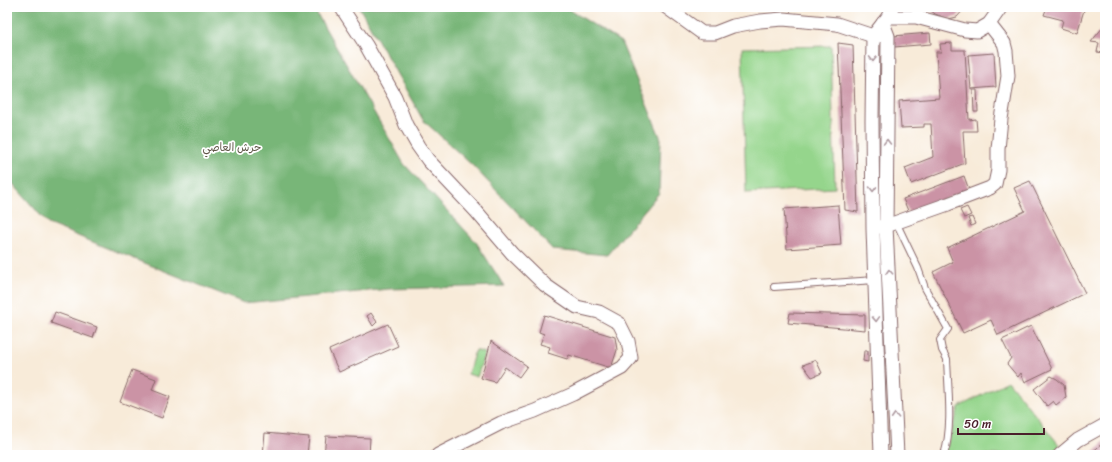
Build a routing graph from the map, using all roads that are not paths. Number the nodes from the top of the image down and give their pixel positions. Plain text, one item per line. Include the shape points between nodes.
1 (340, 7) edge
2 (666, 7) edge
3 (1001, 7) edge
4 (888, 16) edge
5 (989, 24) junction
6 (873, 36) junction
7 (888, 36) junction
8 (887, 120) junction
9 (872, 121) junction
10 (891, 224) junction
11 (873, 229) junction
12 (875, 280) junction
13 (774, 287) dead end
14 (1105, 425) edge
15 (438, 455) edge
16 (880, 455) edge
17 (897, 455) edge
18 (944, 455) edge
19 (1060, 455) edge

1 - 15 street via 366,45 395,97 406,125 428,160 512,253 545,285 577,308 599,312 619,323 628,341 631,358 622,368 573,394 501,423
2 - 6 street via 702,33 715,33 733,26 783,19 837,24
3 - 5 street
4 - 5 street via 916,17 977,31
4 - 6 street
4 - 7 street
5 - 10 street via 1004,43 1008,76 995,184
6 - 7 street
6 -> 9 street
7 - 8 street
8 - 9 street
10 -> 8 street
9 -> 11 street
10 - 11 street
17 -> 10 street
10 - 18 lane via 918,268 925,288 948,329 940,340 947,359 949,424 948,444
11 - 12 street
12 - 13 lane
12 -> 16 street
14 - 19 street via 1078,440

